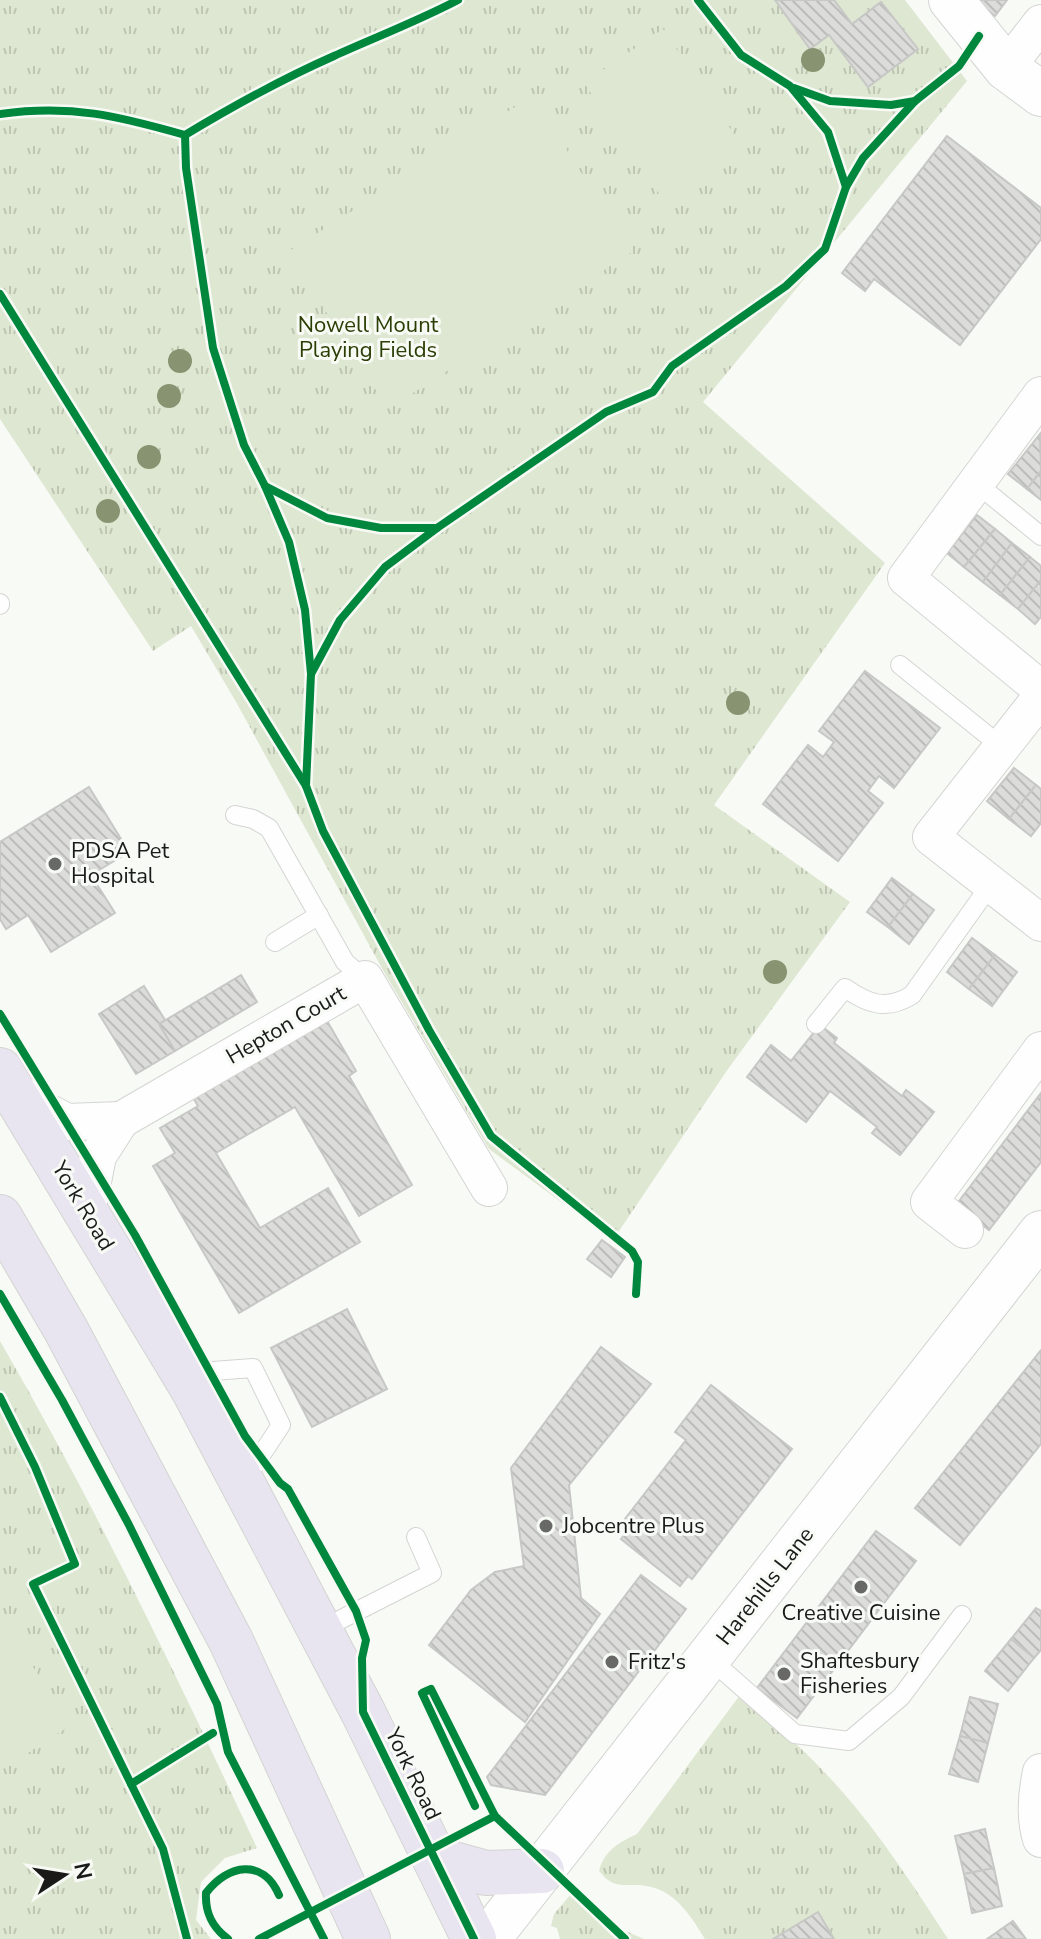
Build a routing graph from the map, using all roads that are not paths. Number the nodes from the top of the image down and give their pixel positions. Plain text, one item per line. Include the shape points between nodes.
1 (951, 0) edge
2 (1041, 23) edge
3 (1006, 68) junction
4 (1041, 94) edge
5 (1041, 395) edge
6 (976, 483) junction
7 (1041, 536) edge
8 (900, 665) dead end
9 (1041, 689) edge
10 (1041, 697) edge
11 (1002, 747) junction
12 (235, 815) dead end
13 (991, 884) junction
14 (319, 915) junction
15 (1041, 923) edge
16 (275, 942) dead end
17 (365, 979) junction
18 (816, 1024) dead end
19 (1041, 1050) edge
20 (6, 1079) edge
21 (121, 1120) junction
22 (489, 1188) dead end
23 (87, 1212) junction
24 (0, 1217) edge
25 (965, 1230) dead end
26 (1041, 1233) edge
27 (183, 1373) junction
28 (243, 1484) junction
29 (416, 1537) dead end
30 (962, 1615) dead end
31 (319, 1631) junction
32 (709, 1658) junction
33 (1041, 1772) edge
34 (1041, 1839) edge
35 (435, 1859) junction
36 (542, 1871) junction
37 (368, 1939) edge
38 (474, 1939) edge
39 (488, 1939) edge

1 - 3 main road
2 - 3 street
3 - 4 main road
5 - 6 street
6 - 7 lane
6 - 9 street via 906,578
8 - 11 lane
10 - 11 street
11 - 13 street via 931,837
12 - 14 lane via 269,828
13 - 15 street
13 - 18 lane via 912,995 886,1006 845,988
14 - 16 lane
14 - 17 lane via 345,962
17 - 21 street, Hepton Court
17 - 22 street, Hepton Court
19 - 25 street via 929,1202
20 - 21 street, Hepton Court via 67,1122
20 - 23 highway, York Road
21 - 23 street, Hepton Court via 98,1156
23 - 27 highway, York Road
24 - 37 highway via 231,1641
26 - 32 main road, Harehills Lane
27 - 28 highway, York Road
27 - 28 lane via 253,1368 281,1425
28 - 31 highway, York Road
29 - 31 lane via 432,1573
30 - 32 lane via 901,1697 849,1741 795,1734
31 - 35 highway, York Road
32 - 36 main road, Harehills Lane
33 - 34 street via 1036,1795
35 - 36 highway via 486,1873
35 - 38 highway, York Road
36 - 39 main road, Harehills Lane

